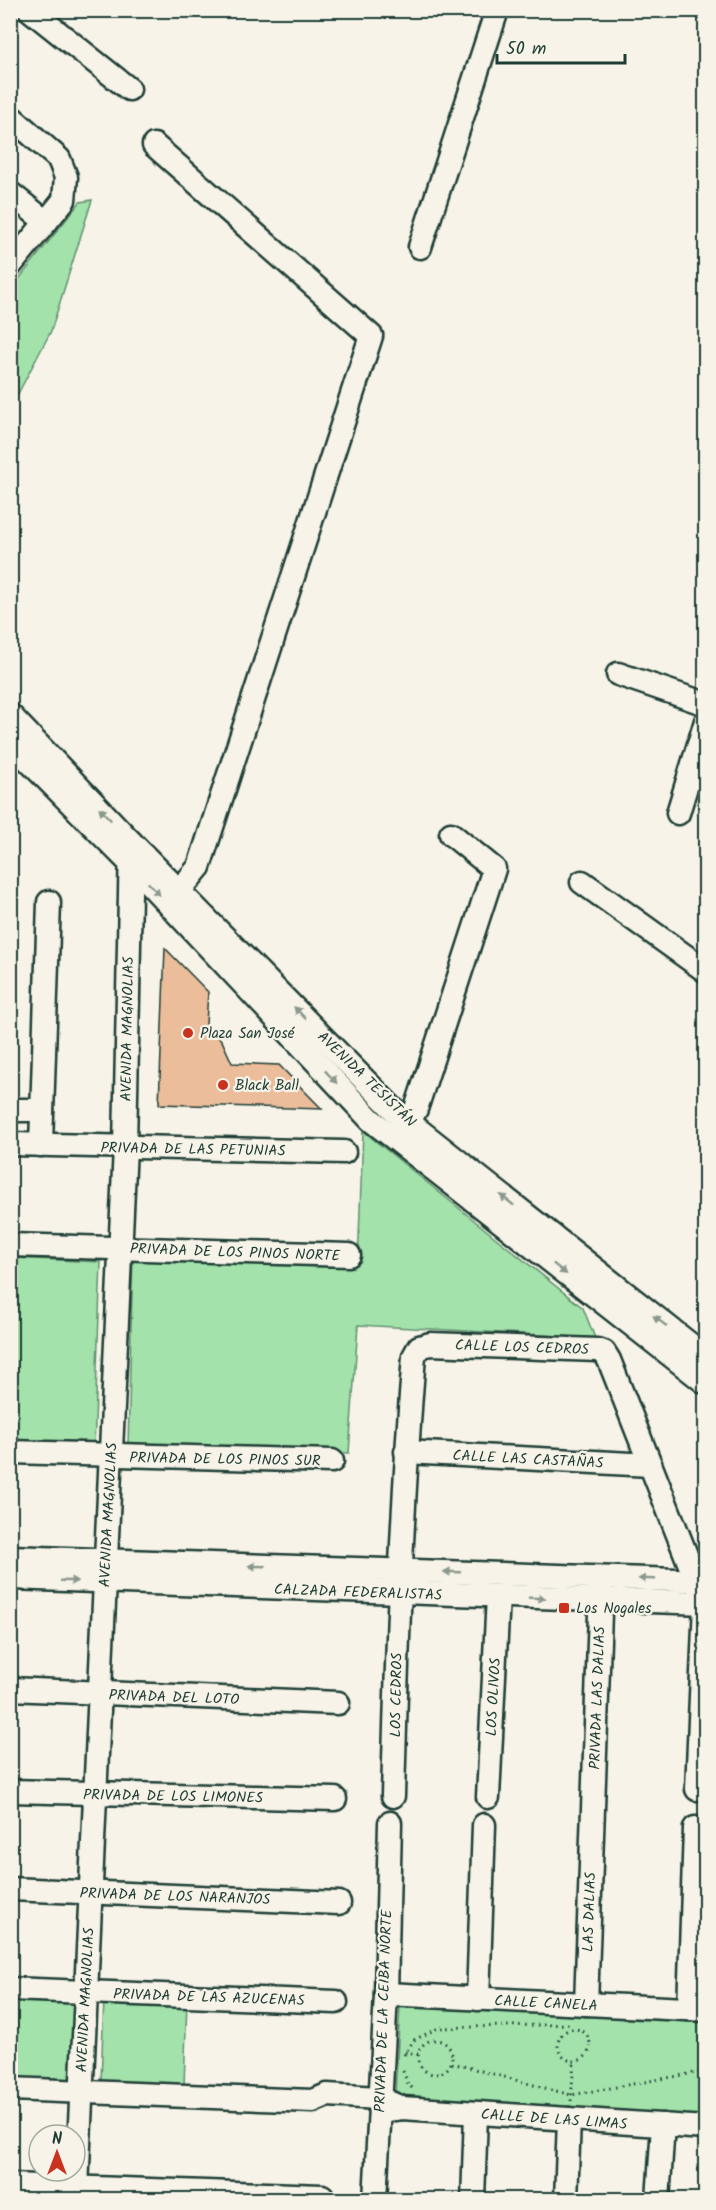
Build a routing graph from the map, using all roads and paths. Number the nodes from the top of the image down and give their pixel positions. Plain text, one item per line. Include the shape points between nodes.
1 (30, 10) edge
2 (498, 10) edge
3 (129, 89) dead end
4 (10, 116) edge
5 (154, 145) dead end
6 (10, 193) edge
7 (46, 222) junction
8 (420, 247) dead end
9 (10, 266) edge
10 (618, 674) dead end
11 (705, 704) edge
12 (10, 715) edge
13 (705, 721) edge
14 (10, 742) edge
15 (678, 813) dead end
16 (451, 834) dead end
17 (131, 853) junction
18 (582, 882) dead end
19 (180, 890) junction
20 (49, 902) dead end
21 (705, 971) edge
22 (10, 1110) edge
23 (42, 1110) junction
24 (409, 1122) junction
25 (10, 1144) edge
26 (41, 1145) junction
27 (125, 1147) junction
28 (344, 1152) dead end
29 (523, 1226) junction
30 (10, 1245) edge
31 (120, 1249) junction
32 (349, 1255) dead end
33 (705, 1357) edge
34 (705, 1383) edge
35 (10, 1452) edge
36 (406, 1452) junction
37 (110, 1456) junction
38 (332, 1461) dead end
39 (650, 1465) junction
40 (10, 1557) edge
41 (401, 1570) junction
42 (105, 1572) junction
43 (601, 1577) junction
44 (10, 1578) edge
45 (700, 1580) edge
46 (399, 1593) junction
47 (498, 1596) junction
48 (600, 1600) junction
49 (705, 1603) edge
50 (10, 1689) edge
51 (99, 1694) junction
52 (338, 1703) dead end
53 (697, 1789) dead end
54 (10, 1791) edge
55 (95, 1794) junction
56 (393, 1796) dead end
57 (488, 1797) dead end
58 (334, 1799) dead end
59 (592, 1819) joint
60 (390, 1823) dead end
61 (484, 1826) dead end
62 (695, 1828) dead end
63 (10, 1889) edge
64 (90, 1893) junction
65 (339, 1903) dead end
66 (10, 1989) edge
67 (86, 1992) junction
68 (386, 1994) junction
69 (477, 1999) junction
70 (336, 2002) dead end
71 (697, 2009) edge
72 (585, 2014) junction
73 (573, 2024) junction
74 (438, 2028) dead end
75 (573, 2029) junction
76 (404, 2052) dead end
77 (418, 2054) junction
78 (574, 2061) junction
79 (452, 2063) junction
80 (705, 2071) edge
81 (10, 2090) edge
82 (81, 2092) junction
83 (571, 2095) junction
84 (379, 2104) junction
85 (476, 2114) junction
86 (569, 2119) junction
87 (663, 2126) junction
88 (705, 2128) edge
89 (10, 2185) edge
90 (77, 2188) junction
91 (322, 2196) dead end
92 (375, 2199) edge
93 (472, 2199) edge
94 (566, 2199) edge
95 (658, 2199) edge

1 - 3 street
2 - 8 street
4 - 7 street via 59,159 66,177 64,200
5 - 19 street via 371,336 199,867
6 - 7 street
7 - 9 street
10 - 11 street
17 -> 12 street, AVENIDA TESISTÁN
13 - 15 street
14 - 17 street, AVENIDA TESISTÁN
16 - 24 street via 494,869
17 - 19 street, AVENIDA TESISTÁN
17 - 27 street, AVENIDA MAGNOLIAS
17 -> 29 street, AVENIDA TESISTÁN via 371,1120
18 - 21 street
24 -> 19 street, AVENIDA TESISTÁN
20 - 23 street
22 - 23 street
23 - 26 street
29 -> 24 street, AVENIDA TESISTÁN
25 - 26 street, PRIVADA DE LAS PETUNIAS
26 - 27 street, PRIVADA DE LAS PETUNIAS
27 - 28 street, PRIVADA DE LAS PETUNIAS
27 - 31 street, AVENIDA MAGNOLIAS
33 -> 29 street, AVENIDA TESISTÁN
29 -> 34 street, AVENIDA TESISTÁN
30 - 31 street
31 - 32 street, PRIVADA DE LOS PINOS NORTE
31 - 37 street, AVENIDA MAGNOLIAS
35 - 37 street, PRIVADA DE LOS PINOS SUR
36 - 39 street, CALLE LAS CASTAÑAS
36 - 39 street, CALLE LOS CEDROS via 414,1356 419,1347 430,1344 597,1350 609,1360
36 - 41 street, CALLE LOS CEDROS
37 - 38 street, PRIVADA DE LOS PINOS SUR
37 - 42 street, AVENIDA MAGNOLIAS
39 - 45 street, CALLE LOS CEDROS
40 - 42 street, CALZADA FEDERALISTAS
41 -> 42 street, CALZADA FEDERALISTAS
43 -> 41 street, CALZADA FEDERALISTAS
41 - 46 street, LOS CEDROS
44 -> 42 street, CALZADA FEDERALISTAS
42 - 46 street, CALZADA FEDERALISTAS
42 - 51 street, AVENIDA MAGNOLIAS
45 -> 43 street, CALZADA FEDERALISTAS
43 - 48 street, PRIVADA LAS DALIAS
45 - 49 street, CALLE LOS CEDROS
46 - 47 street, CALZADA FEDERALISTAS
46 - 56 street, LOS CEDROS
47 -> 48 street, CALZADA FEDERALISTAS
47 - 57 street, LOS OLIVOS
48 - 49 street, CALZADA FEDERALISTAS
48 - 59 street, PRIVADA LAS DALIAS
49 - 53 street
50 - 51 street, PRIVADA DEL LOTO
51 - 52 street, PRIVADA DEL LOTO
51 - 55 street, AVENIDA MAGNOLIAS
54 - 55 street, PRIVADA DE LOS LIMONES
55 - 58 street, PRIVADA DE LOS LIMONES
55 - 64 street, AVENIDA MAGNOLIAS
59 - 72 street, LAS DALIAS
60 - 68 street, PRIVADA DE LA CEIBA NORTE
61 - 69 street
62 - 71 street
63 - 64 street, PRIVADA DE LOS NARANJOS
64 - 65 street, PRIVADA DE LOS NARANJOS
64 - 67 street, AVENIDA MAGNOLIAS
66 - 67 street, PRIVADA DE LAS AZUCENAS
67 - 70 street, PRIVADA DE LAS AZUCENAS
67 - 82 street, AVENIDA MAGNOLIAS
68 - 69 street, CALLE CANELA
68 - 84 street, PRIVADA DE LA CEIBA NORTE
69 - 72 street, CALLE CANELA
71 - 72 street, CALLE CANELA
72 - 73 path
73 - 74 path
73 - 75 path
75 - 78 path via 563,2033 558,2043 563,2058
75 - 78 path via 583,2032 590,2045 587,2055
76 - 77 path
77 - 79 path via 420,2065 428,2073 444,2072
77 - 79 path via 429,2041 440,2041 452,2052
78 - 83 path
79 - 83 path
80 - 83 path
81 - 82 street, CALLE DE LAS LIMAS
82 - 84 street, CALLE DE LAS LIMAS via 313,2101 327,2095
82 - 90 street, AVENIDA MAGNOLIAS
84 - 85 street, CALLE DE LAS LIMAS
84 - 92 street, PRIVADA DE LA CEIBA NORTE
85 - 86 street, CALLE DE LAS LIMAS
85 - 93 street
86 - 87 street, CALLE DE LAS LIMAS
86 - 94 street
87 - 88 street, CALLE DE LAS LIMAS
87 - 95 street
89 - 90 street
90 - 91 street

